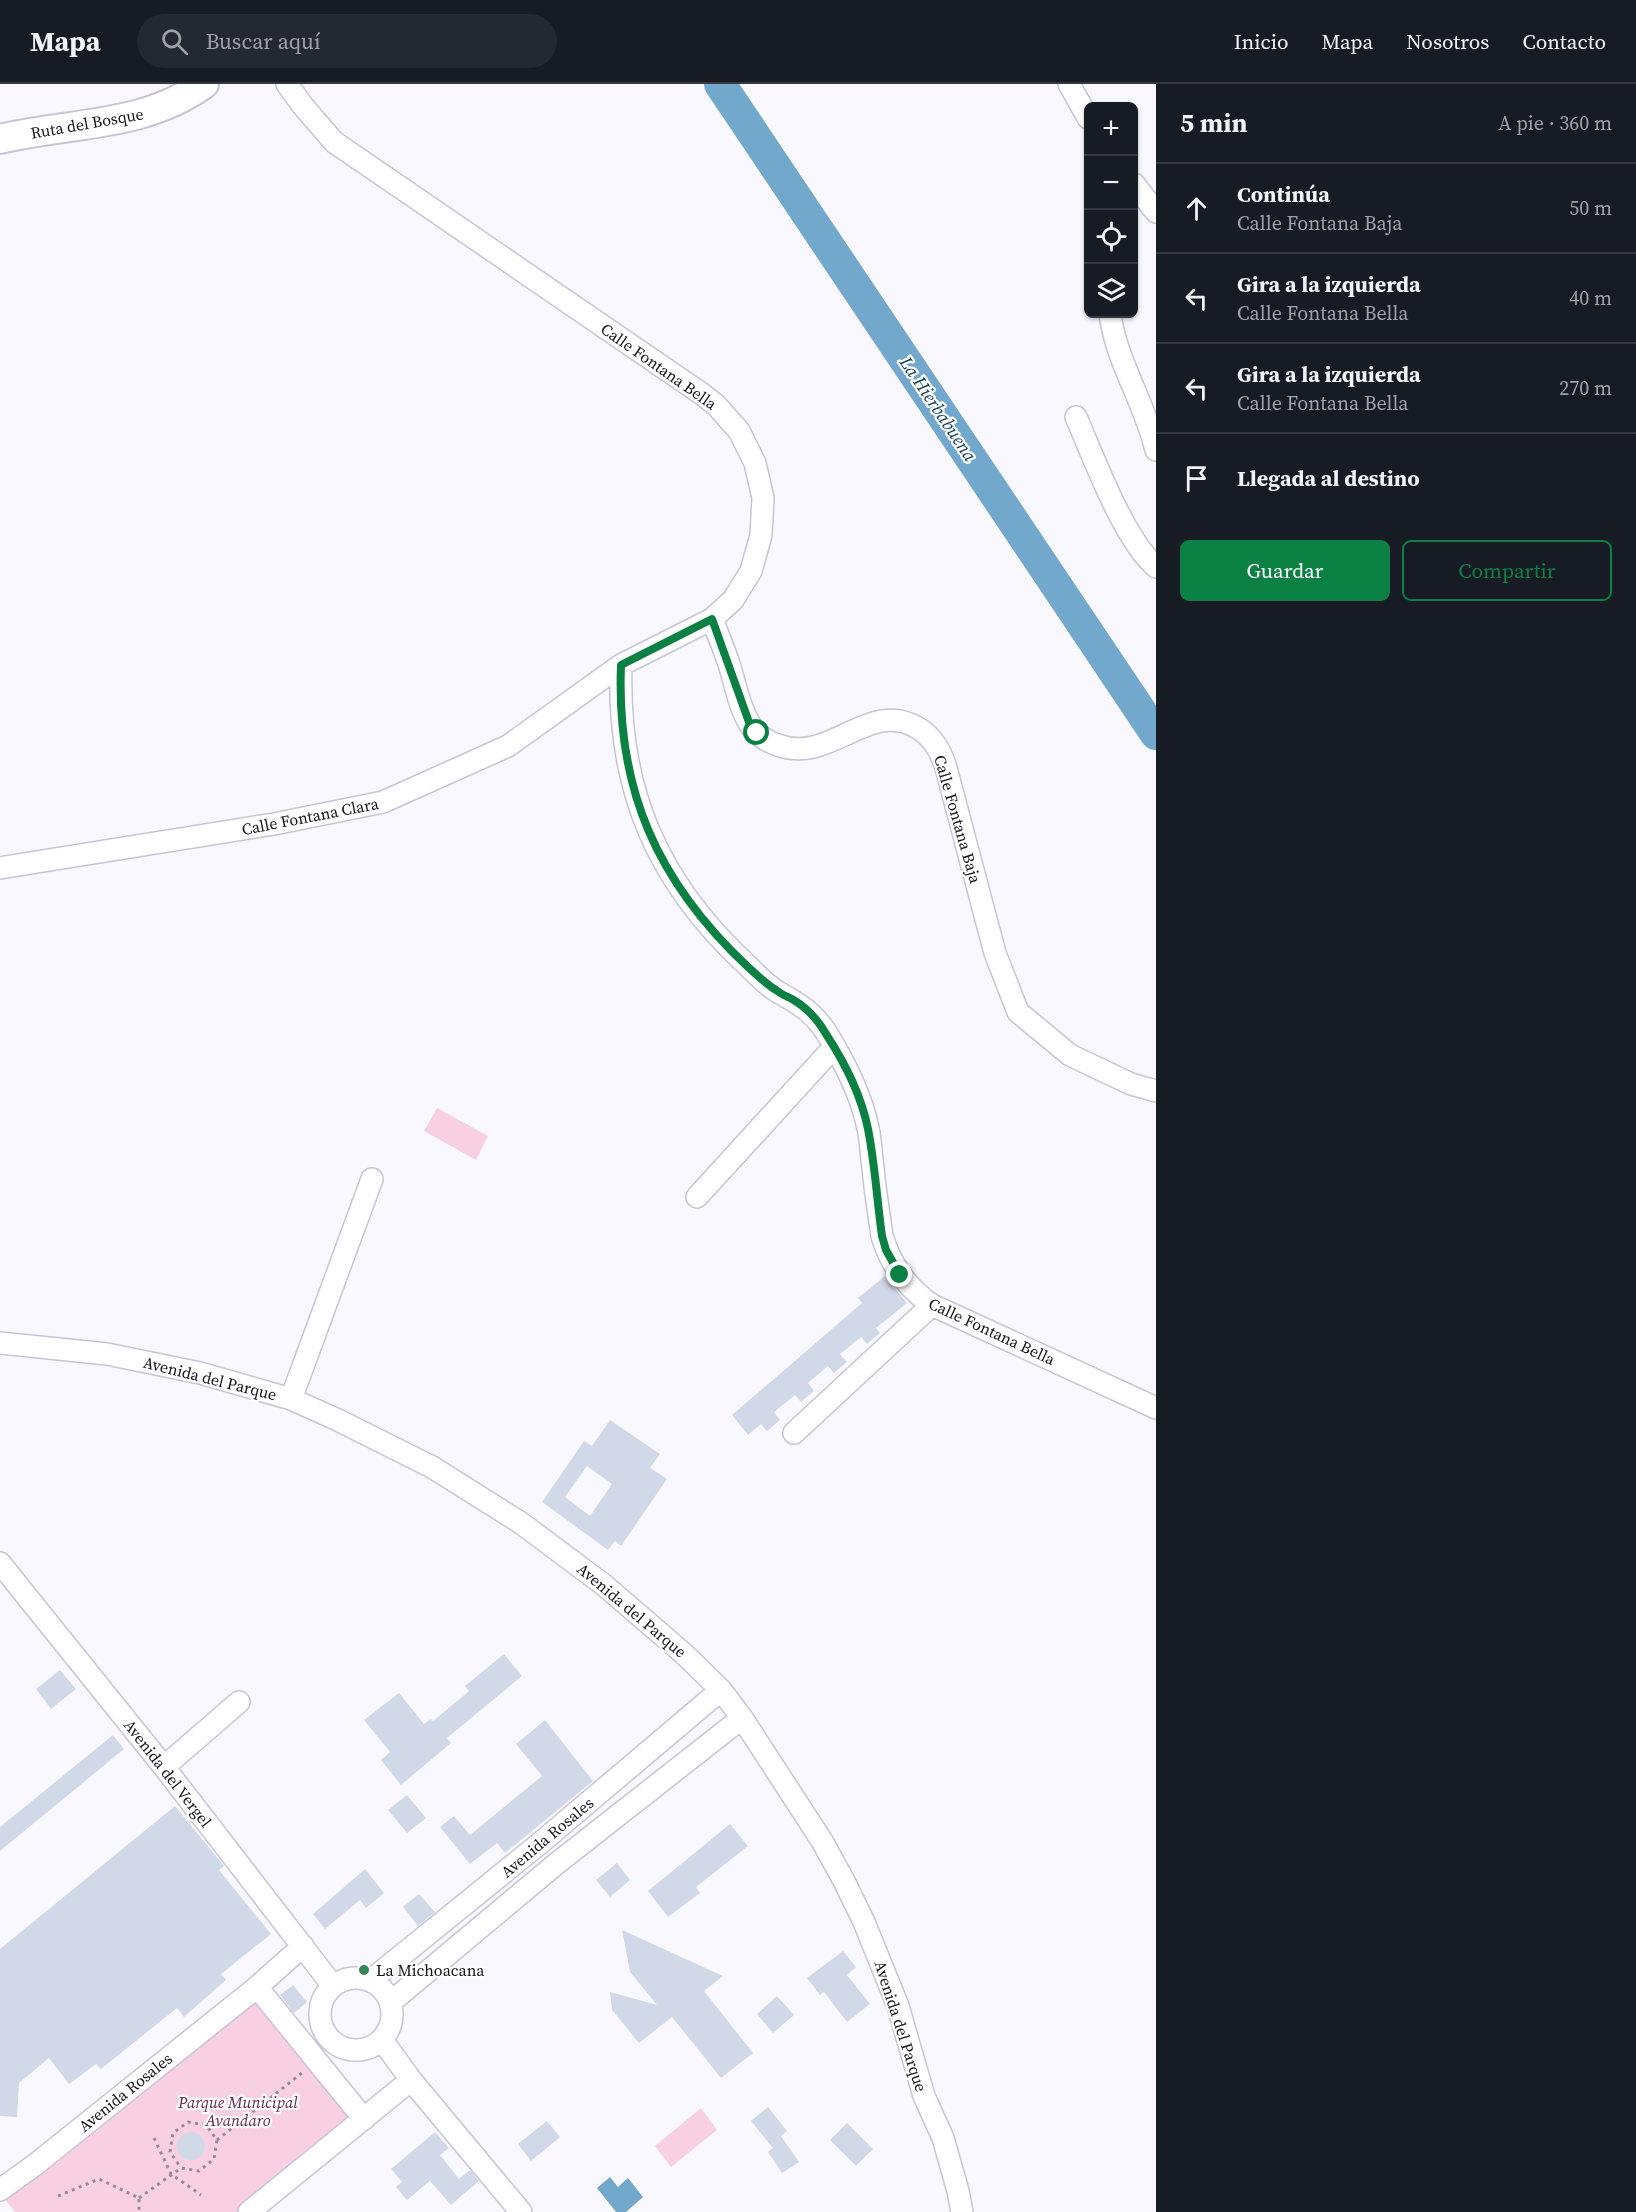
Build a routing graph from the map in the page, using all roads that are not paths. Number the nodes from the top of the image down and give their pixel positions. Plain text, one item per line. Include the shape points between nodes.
1 (204, 84) edge
2 (287, 84) edge
3 (1069, 84) edge
4 (1084, 110) edge
5 (0, 139) edge
6 (1138, 189) edge
7 (1156, 212) edge
8 (1111, 318) edge
9 (1076, 417) dead end
10 (1156, 450) edge
11 (1156, 567) edge
12 (712, 619) junction
13 (621, 665) junction
14 (0, 868) edge
15 (834, 1047) junction
16 (1156, 1091) edge
17 (372, 1179) dead end
18 (697, 1197) dead end
19 (932, 1305) junction
20 (0, 1343) edge
21 (291, 1399) junction
22 (1156, 1408) edge
23 (794, 1433) dead end
24 (0, 1563) edge
25 (721, 1690) junction
26 (239, 1702) dead end
27 (742, 1718) junction
28 (164, 1767) junction
29 (539, 1844) junction
30 (556, 1863) junction
31 (303, 1946) junction
32 (370, 1981) junction
33 (333, 1986) junction
34 (257, 1987) junction
35 (391, 2002) junction
36 (328, 2037) junction
37 (382, 2040) junction
38 (315, 2057) junction
39 (411, 2080) junction
40 (364, 2119) junction
41 (0, 2190) edge
42 (249, 2212) edge
43 (521, 2212) edge
44 (962, 2212) edge

1 - 5 street, Ruta del Bosque via 170,105 133,117
2 - 12 street, Calle Fontana Bella via 334,142 702,394 728,417 755,463 761,489 762,535 751,571 733,600
3 - 4 street
6 - 7 street
8 - 10 street via 1121,357
9 - 11 street via 1132,537
12 - 13 street, Calle Fontana Bella
12 - 16 street, Calle Fontana Baja via 750,725 766,739 785,748 816,748 885,720 905,722 932,739 943,757 995,953 1018,1011 1070,1055 1131,1084
13 - 14 street, Calle Fontana Clara via 508,746 383,802 274,824
13 - 15 street, Calle Fontana Bella via 625,751 639,807 661,858 689,903 723,944 763,981 809,1011
15 - 18 street
15 - 19 street, Calle Fontana Bella via 856,1089 868,1128 886,1250 904,1281
17 - 21 street
19 - 22 street, Calle Fontana Bella
19 - 23 street
20 - 21 street, Avenida del Parque via 153,1362
21 - 25 street, Avenida del Parque via 432,1467 521,1523 612,1591
24 - 28 street, Avenida del Vergel
25 - 27 street, Avenida del Parque
25 - 29 street, Avenida Rosales
26 - 28 street
27 - 30 street, Avenida Rosales
27 - 44 street, Avenida del Parque via 822,1841 864,1922 898,2006 924,2096 943,2138
28 - 31 street, Avenida del Vergel
29 - 30 street
29 - 32 street, Avenida Rosales
30 - 35 street, Avenida Rosales
31 - 33 street, Avenida del Vergel
31 - 34 street, Avenida Rosales
32 - 33 street via 346,1979
32 - 35 street
33 - 36 street via 321,2003 322,2027
34 - 38 street
34 - 41 street, Avenida Rosales
35 - 37 street via 392,2022
36 - 37 street via 348,2050 372,2047
36 - 38 street
37 - 39 street
38 - 40 street
39 - 40 street
39 - 43 street
40 - 42 street

